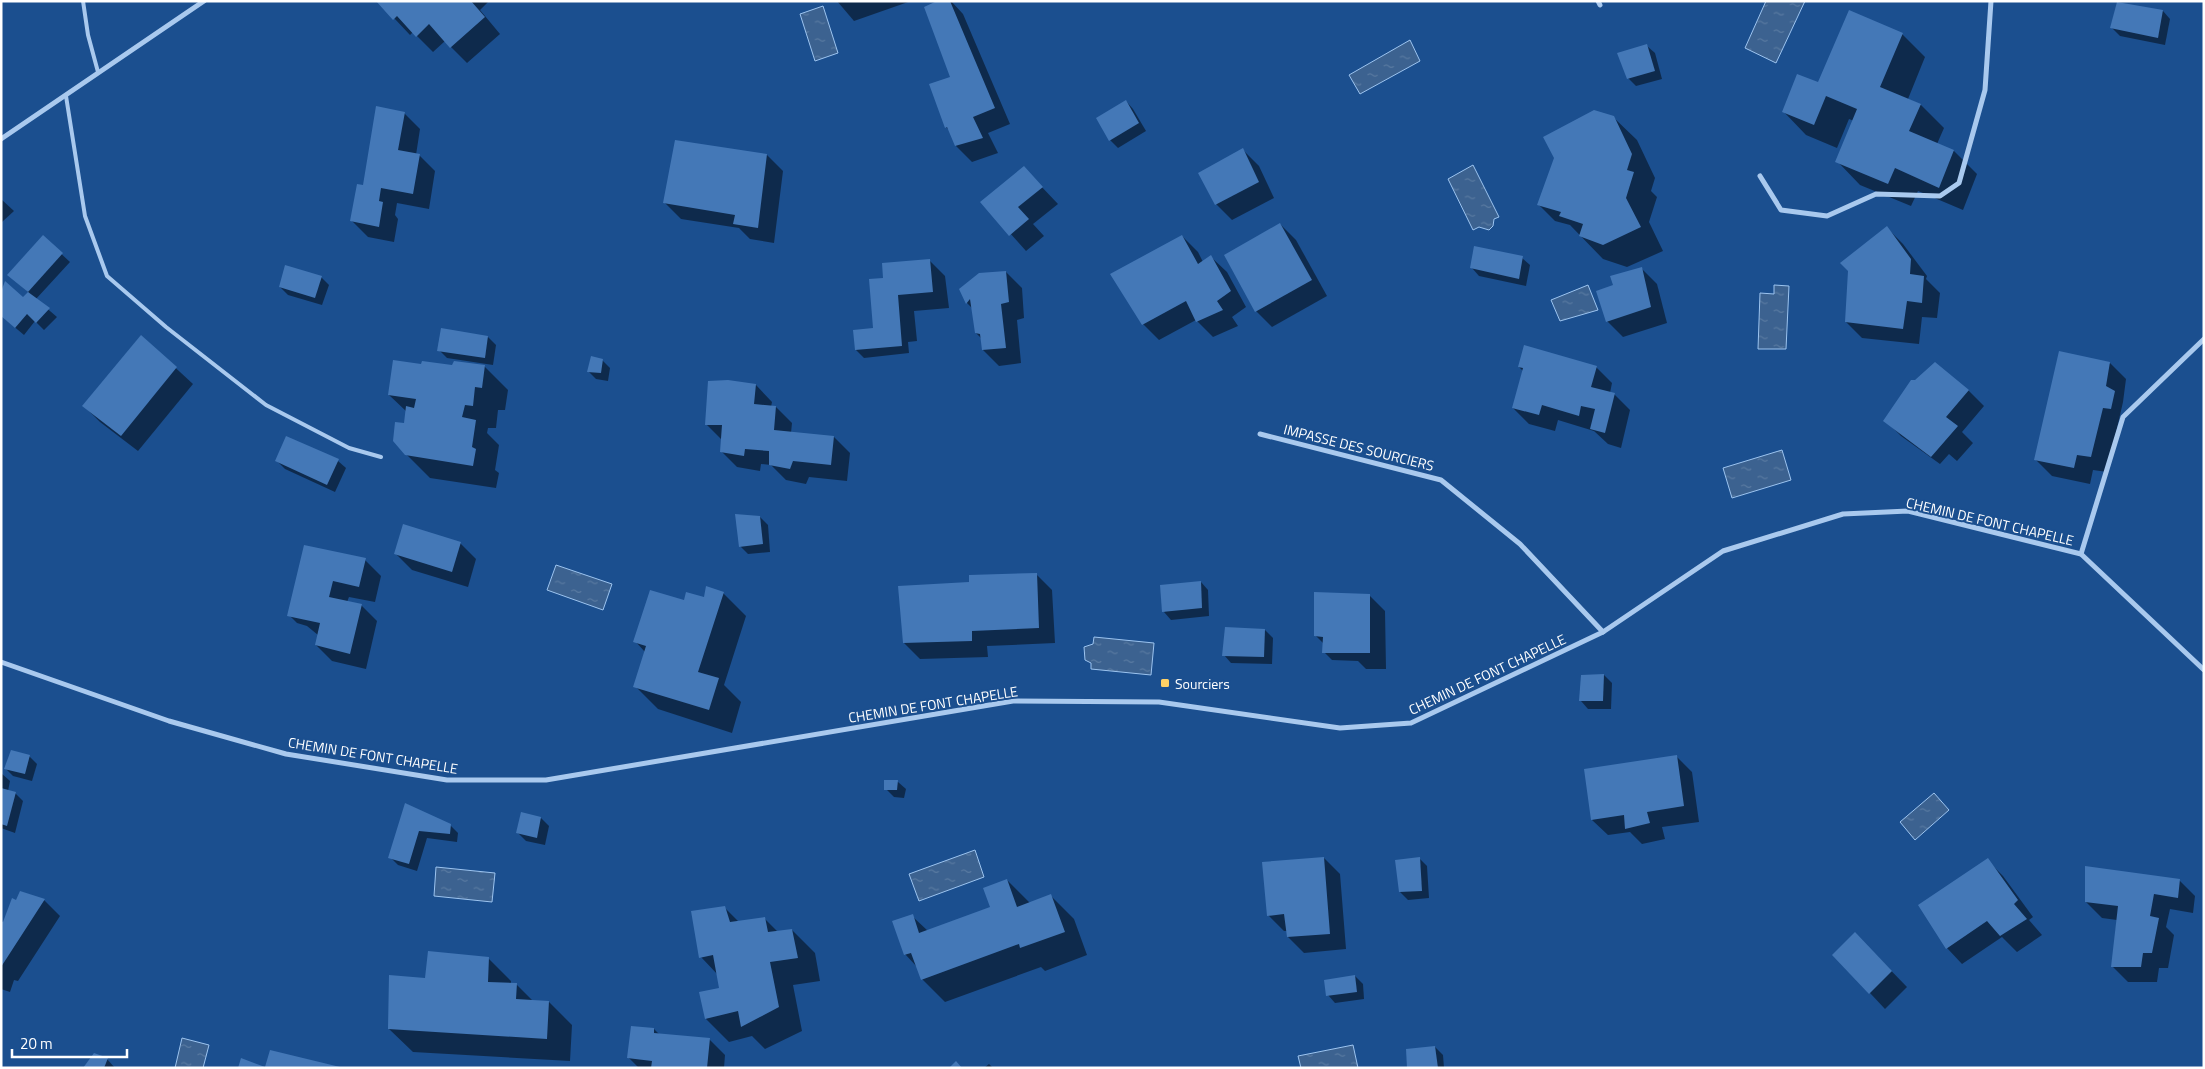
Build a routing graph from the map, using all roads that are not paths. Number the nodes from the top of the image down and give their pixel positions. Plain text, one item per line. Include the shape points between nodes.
1 (83, 1) edge
2 (204, 1) edge
3 (1991, 1) edge
4 (98, 72) junction
5 (66, 96) junction
6 (1, 139) edge
7 (1760, 176) dead end
8 (2204, 339) edge
9 (1260, 434) dead end
10 (381, 457) dead end
11 (2082, 554) junction
12 (1603, 632) junction
13 (1, 662) edge
14 (2204, 670) edge

1 - 4 lane
2 - 4 street
3 - 7 street via 1984,90 1959,183 1940,196 1876,194 1828,216 1781,210
4 - 5 street
5 - 6 street
5 - 10 lane via 85,216 107,276 266,405 349,448
8 - 11 street via 2123,417
9 - 12 street, IMPASSE DES SOURCIERS via 1441,480 1520,544
11 - 12 street, CHEMIN DE FONT CHAPELLE via 1908,511 1843,514 1723,550
11 - 14 street, CHEMIN DE FONT CHAPELLE
12 - 13 street, CHEMIN DE FONT CHAPELLE via 1412,724 1340,728 1159,702 1013,701 546,780 447,780 286,754 168,721

